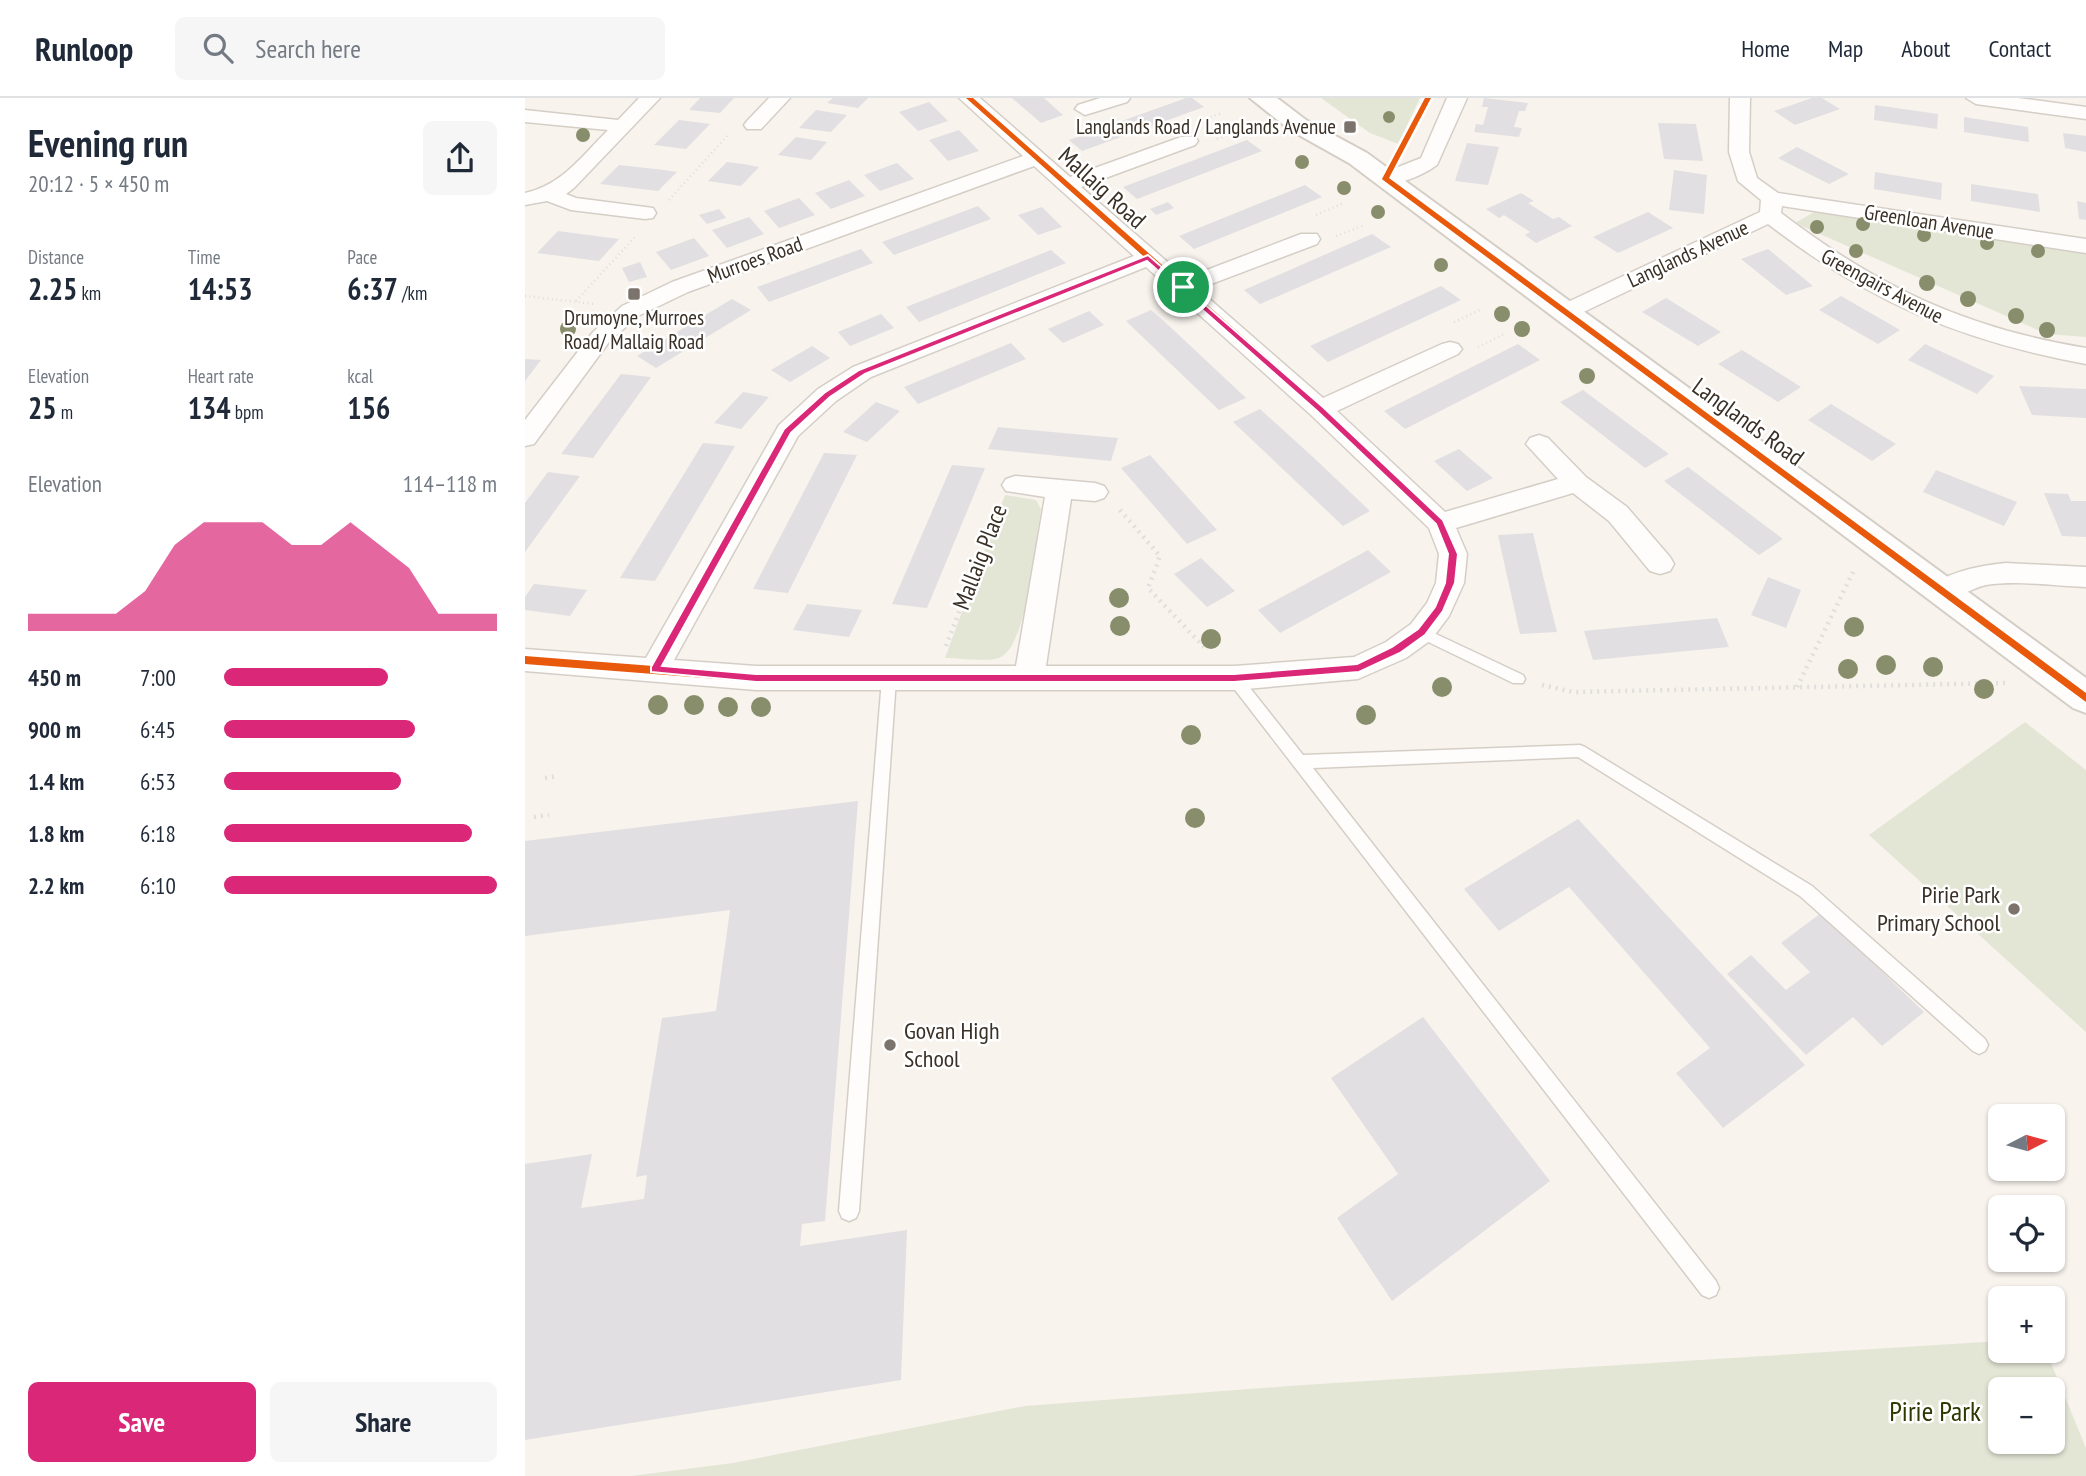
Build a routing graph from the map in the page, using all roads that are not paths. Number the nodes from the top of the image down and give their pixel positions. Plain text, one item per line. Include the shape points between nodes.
1 (650, 98) edge
2 (780, 98) edge
3 (969, 98) edge
4 (1262, 98) edge
5 (1297, 98) edge
6 (1457, 98) edge
7 (1740, 98) edge
8 (1976, 98) edge
9 (2086, 113) edge
10 (525, 116) edge
11 (754, 125) dead end
12 (621, 126) junction
13 (1188, 141) dead end
14 (1037, 158) junction
15 (1358, 159) junction
16 (1385, 179) junction
17 (1069, 184) junction
18 (550, 194) junction
19 (525, 200) edge
20 (1771, 207) junction
21 (645, 213) dead end
22 (1309, 239) dead end
23 (2086, 246) edge
24 (1148, 258) junction
25 (1183, 287) junction
26 (1563, 313) junction
27 (1450, 349) dead end
28 (2086, 356) edge
29 (1320, 409) junction
30 (525, 438) edge
31 (1539, 444) dead end
32 (1577, 483) junction
33 (1015, 485) road end
34 (1059, 489) junction
35 (1095, 492) road end
36 (1440, 523) junction
37 (1660, 564) dead end
38 (2086, 577) edge
39 (1943, 591) junction
40 (1422, 632) junction
41 (525, 660) edge
42 (655, 670) junction
43 (1234, 678) junction
44 (889, 679) junction
45 (1028, 679) junction
46 (1518, 679) road end
47 (2075, 689) edge
48 (1299, 762) junction
49 (1979, 1045) dead end
50 (849, 1211) dead end
51 (1709, 1288) dead end

1 - 12 street
2 - 11 street
3 - 14 street, Mallaig Road
4 - 15 street, Langlands Road
5 - 15 street, Langlands Road
6 - 16 street via 1430,161
7 - 20 street, Langlands Avenue via 1739,152 1748,181
8 - 9 street
10 - 12 street
12 - 18 street via 567,184
13 - 17 street via 1158,144
14 - 17 street, Mallaig Road
14 - 30 street, Murroes Road via 680,287 630,311 601,337
15 - 16 street, Langlands Road
16 - 26 street, Langlands Road
17 - 24 street, Mallaig Road
18 - 19 street
18 - 21 street via 571,204
20 - 23 street, Greenloan Avenue
20 - 26 street, Langlands Avenue
20 - 28 street, Greengairs Avenue via 1806,244 1921,311 1993,338
22 - 25 street via 1276,241
24 - 25 street, Mallaig Road
24 - 42 street via 862,372 827,395 788,431
25 - 29 street, Mallaig Road
26 - 39 street, Langlands Road
27 - 29 street via 1412,354
29 - 36 street, Mallaig Road
31 - 32 street
32 - 36 street
32 - 37 street via 1618,514
33 - 34 street, Mallaig Place
34 - 35 street, Mallaig Place
34 - 45 street
36 - 40 street, Mallaig Road via 1453,554 1450,583
38 - 39 street via 2006,573 1979,576
39 - 47 street, Langlands Road
40 - 43 street, Mallaig Road via 1359,668
40 - 46 lane
41 - 42 street, Mallaig Road
42 - 44 street, Mallaig Road via 756,678
43 - 45 street, Mallaig Road
43 - 48 lane
44 - 45 street, Mallaig Road
44 - 50 lane
48 - 49 lane via 1580,751 1806,891
48 - 51 lane

